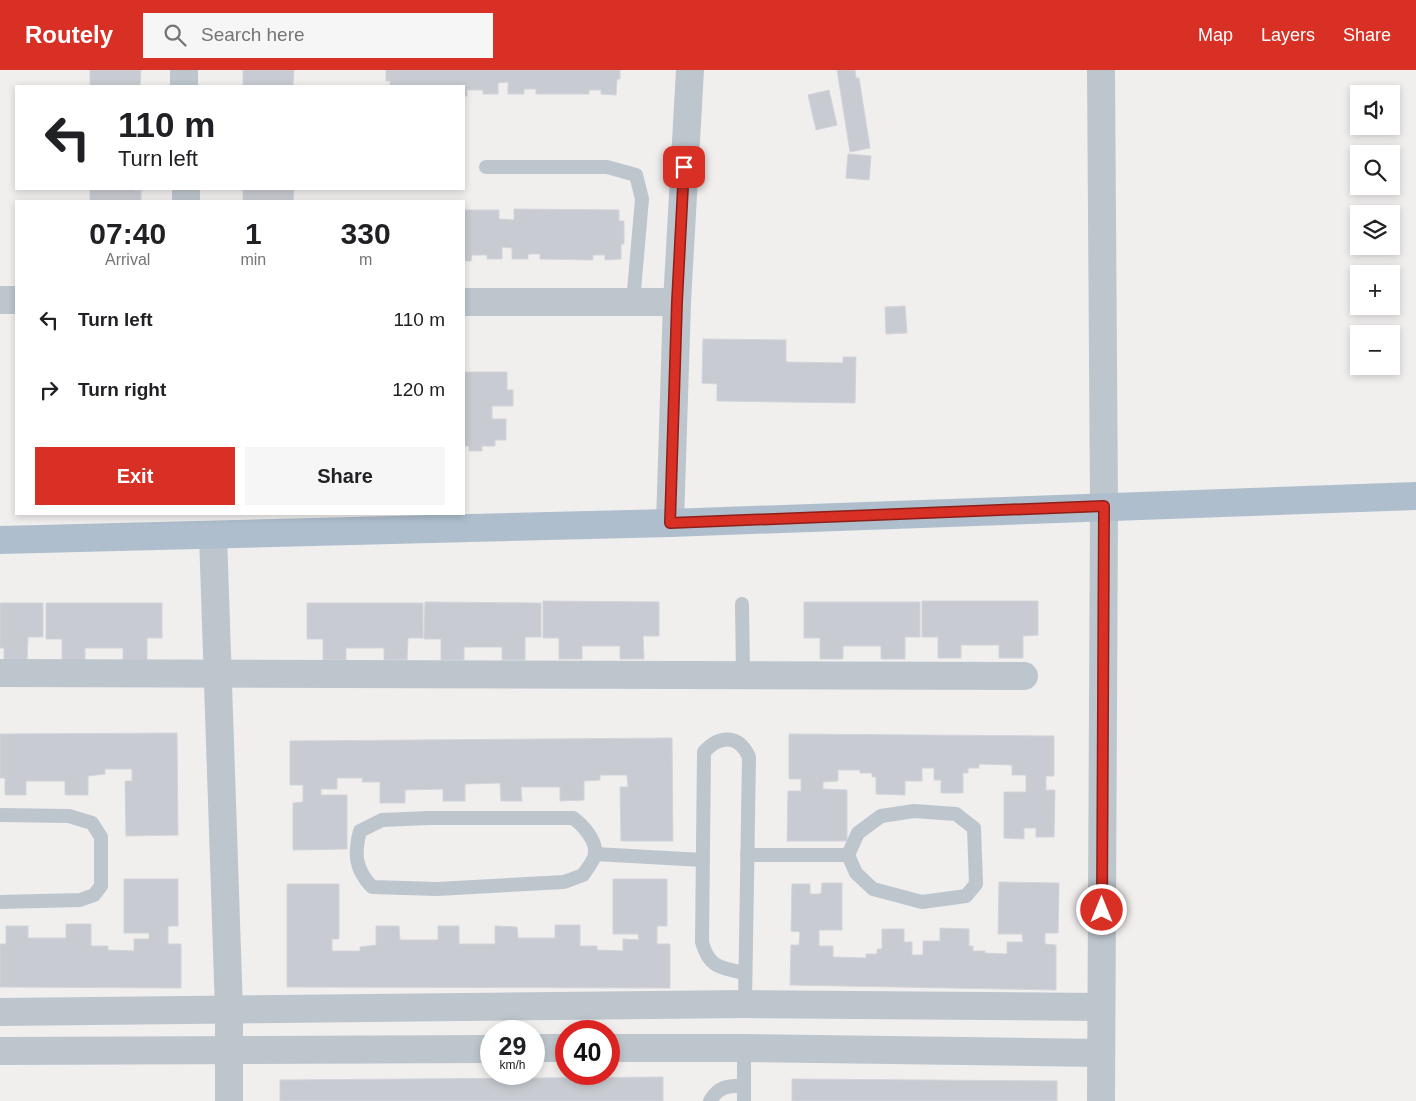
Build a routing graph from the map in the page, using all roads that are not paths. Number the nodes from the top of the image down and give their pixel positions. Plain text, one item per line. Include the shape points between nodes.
1 (184, 70) edge
2 (690, 70) edge
3 (1101, 70) edge
4 (184, 85) edge
5 (486, 168) dead end
6 (0, 300) edge
7 (15, 300) edge
8 (465, 302) edge
9 (633, 302) junction
10 (677, 302) junction
11 (1416, 496) edge
12 (1104, 506) junction
13 (670, 523) junction
14 (212, 535) junction
15 (0, 540) edge
16 (742, 604) dead end
17 (0, 673) edge
18 (218, 673) junction
19 (743, 675) junction
20 (1024, 676) dead end
21 (0, 815) edge
22 (595, 854) junction
23 (747, 854) junction
24 (848, 855) junction
25 (703, 860) junction
26 (0, 902) edge
27 (745, 973) junction
28 (744, 1004) junction
29 (1101, 1007) junction
30 (229, 1010) junction
31 (0, 1012) edge
32 (620, 1048) edge
33 (744, 1048) junction
34 (480, 1049) edge
35 (0, 1050) edge
36 (230, 1050) junction
37 (1101, 1053) junction
38 (744, 1086) junction
39 (229, 1101) edge
40 (710, 1101) edge
41 (744, 1101) edge
42 (1101, 1101) edge

1 - 4 street
2 - 10 street
3 - 12 street
5 - 9 lane via 607,167 636,175 642,199
6 - 7 street
8 - 9 street
9 - 10 street
10 - 13 street
11 - 12 main road
12 - 13 main road
12 - 29 street
13 - 14 main road
14 - 15 main road
14 - 18 street
16 - 19 lane
17 - 18 street
18 - 19 street
18 - 30 street
19 - 20 street
21 - 26 lane via 70,816 92,823 101,837 101,886 94,895 80,900
22 - 22 lane via 583,875 564,882 437,889 372,887 361,876 355,849 360,831 382,820 549,817 573,818 584,825
22 - 25 lane
23 - 24 lane
23 - 25 lane via 749,756 746,748 736,741 724,739 711,743 704,752
23 - 27 lane
24 - 24 lane via 858,833 882,816 914,811 956,814 974,828 976,884 966,896 922,902 873,890 856,873
25 - 27 lane via 702,942 706,955 723,968
27 - 28 lane
28 - 29 street
28 - 30 street
28 - 33 street
29 - 37 street
30 - 31 street
30 - 36 street
32 - 33 street
33 - 37 street
33 - 38 lane
34 - 36 street
35 - 36 street
36 - 39 street
37 - 42 street
38 - 40 lane via 729,1085 719,1090
38 - 41 lane

